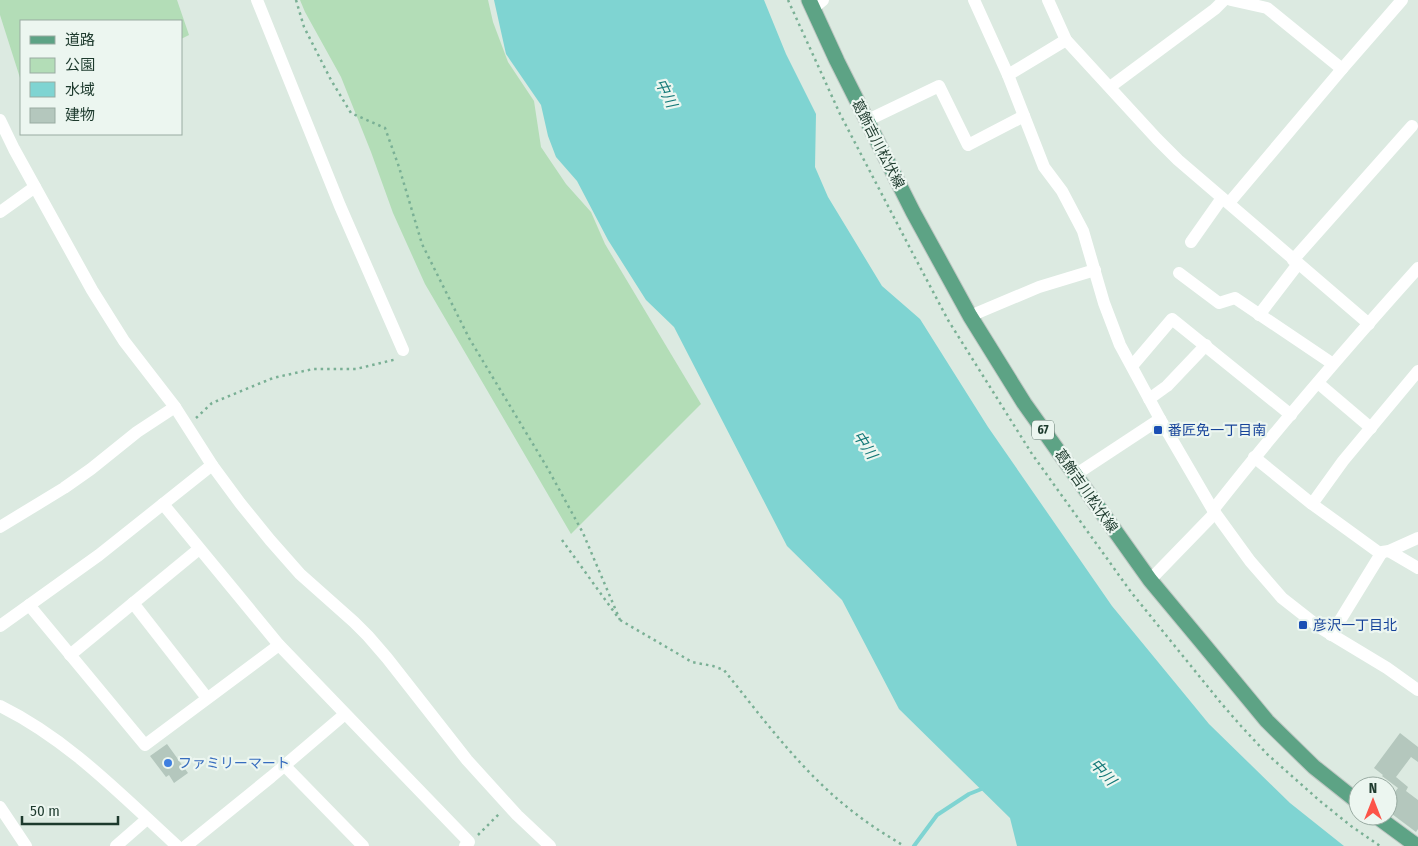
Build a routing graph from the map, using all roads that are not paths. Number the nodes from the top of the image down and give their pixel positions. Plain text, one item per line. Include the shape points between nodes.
1 (258, 0) edge
2 (974, 0) edge
3 (1048, 0) edge
4 (1224, 0) edge
5 (1232, 0) edge
6 (1402, 0) edge
7 (814, 3) edge
8 (1066, 40) junction
9 (1342, 69) junction
10 (1008, 75) junction
11 (1110, 87) junction
12 (1024, 116) junction
13 (0, 120) edge
14 (866, 121) junction
15 (1412, 126) dead end
16 (35, 187) junction
17 (1226, 201) junction
18 (0, 212) edge
19 (1191, 242) dead end
20 (1295, 262) junction
21 (1095, 270) junction
22 (1179, 273) dead end
23 (1415, 276) edge
24 (1259, 315) junction
25 (970, 316) junction
26 (1369, 324) junction
27 (1206, 344) junction
28 (403, 350) road end
29 (1333, 364) junction
30 (1132, 366) junction
31 (1418, 371) edge
32 (1318, 383) junction
33 (1150, 399) junction
34 (175, 407) junction
35 (1291, 415) junction
36 (1160, 420) junction
37 (1371, 428) junction
38 (1254, 457) junction
39 (212, 465) junction
40 (1075, 475) junction
41 (163, 504) junction
42 (1312, 504) junction
43 (1214, 512) junction
44 (0, 527) edge
45 (1418, 538) edge
46 (199, 549) junction
47 (1385, 552) junction
48 (1418, 568) edge
49 (1150, 580) junction
50 (133, 603) junction
51 (29, 606) junction
52 (0, 626) edge
53 (1332, 635) junction
54 (279, 645) junction
55 (70, 655) junction
56 (1418, 690) edge
57 (207, 698) junction
58 (0, 706) edge
59 (345, 714) junction
60 (284, 765) junction
61 (1348, 794) edge
62 (0, 807) edge
63 (147, 819) junction
64 (1390, 826) edge
65 (467, 844) edge
66 (359, 845) edge
67 (26, 846) edge
68 (116, 846) edge
69 (177, 846) edge
70 (186, 846) edge
71 (550, 846) edge
72 (1417, 846) edge

1 - 28 street via 340,206
2 - 10 street
3 - 8 street
4 - 11 street
5 - 9 street via 1267,8
6 - 9 street
7 - 14 main road, 葛飾吉川松伏線 / 67
8 - 10 street
8 - 11 street
9 - 17 street
10 - 12 street
11 - 17 street via 1178,160
12 - 14 street via 968,145 939,86
12 - 21 street via 1044,167 1062,191 1083,231
13 - 16 street
14 - 25 main road, 葛飾吉川松伏線 / 67
15 - 20 street
16 - 18 street
16 - 34 street via 124,341
17 - 19 street
17 - 20 street
20 - 24 street
20 - 26 street
21 - 25 street via 1039,286
21 - 30 street via 1120,345
22 - 24 street via 1219,303 1235,298
23 - 26 street
24 - 29 street
25 - 40 main road, 葛飾吉川松伏線 / 67 via 1024,403
26 - 29 street
27 - 30 street via 1172,319
27 - 33 street via 1167,386
27 - 35 street
29 - 32 street
30 - 33 street
31 - 37 street
32 - 35 street
32 - 37 street
33 - 36 street
34 - 39 street
34 - 44 street via 64,488
35 - 38 street
36 - 40 street
36 - 43 street
37 - 42 street
38 - 42 street
38 - 43 street
39 - 41 street
39 - 71 street via 300,574 368,636 467,760
40 - 49 main road, 葛飾吉川松伏線 / 67
41 - 46 street
41 - 51 street
42 - 47 street
43 - 49 street
43 - 53 street via 1268,583
45 - 47 street
46 - 50 street
46 - 54 street
47 - 48 street
47 - 53 street
49 - 61 main road, 葛飾吉川松伏線 / 67 via 1267,721 1314,767
50 - 55 street
50 - 57 street
51 - 52 street
51 - 55 street
53 - 56 street
54 - 57 street
54 - 59 street
55 - 57 street via 145,745
58 - 63 street via 66,747
59 - 60 street
59 - 65 street
60 - 66 street
60 - 70 street
62 - 67 street
63 - 68 street
63 - 69 street
64 - 72 main road

